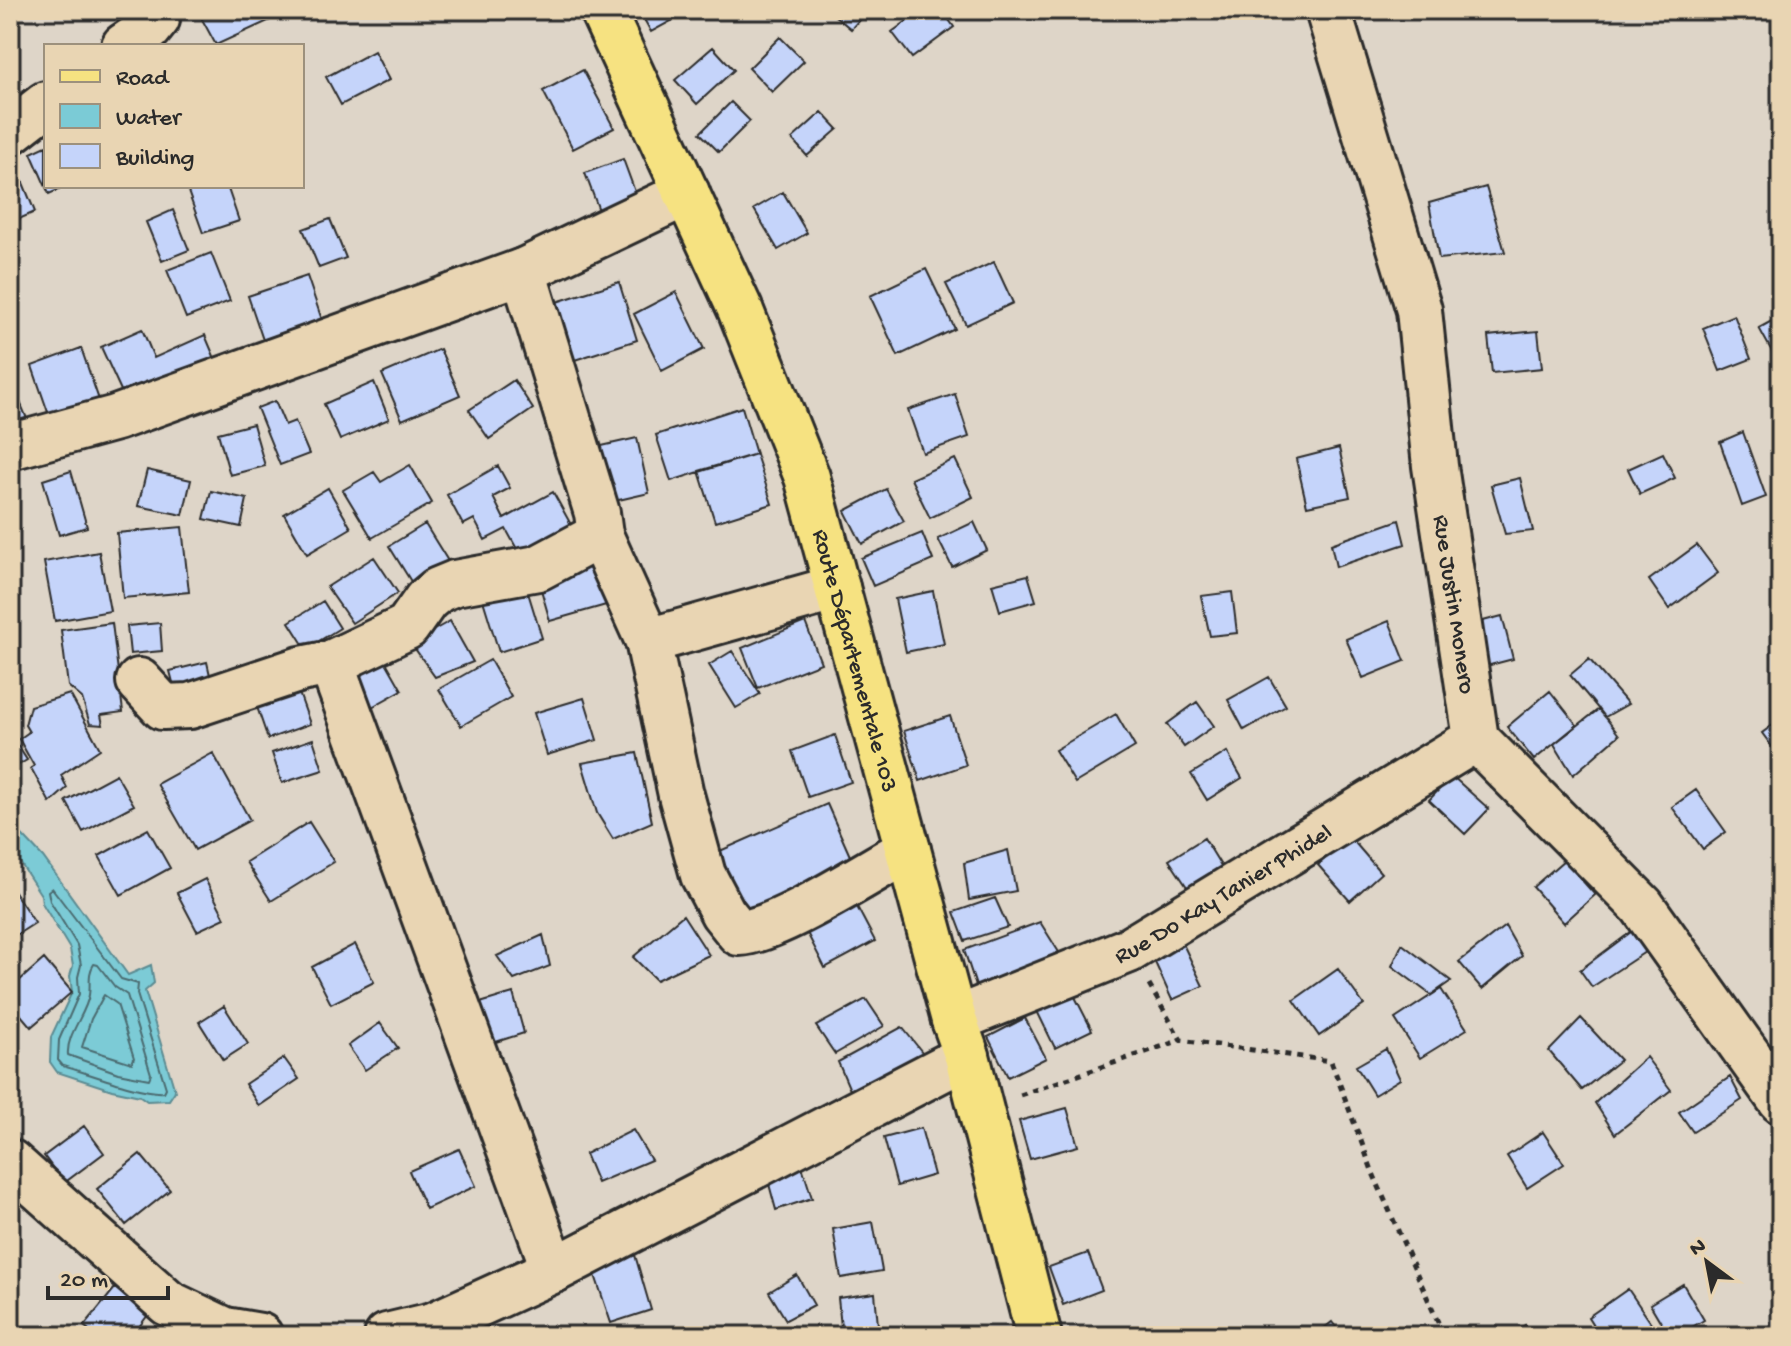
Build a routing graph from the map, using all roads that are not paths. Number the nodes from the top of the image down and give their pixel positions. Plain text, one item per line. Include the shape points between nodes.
1 (155, 10) edge
2 (602, 10) edge
3 (1328, 10) edge
4 (127, 44) edge
5 (44, 106) edge
6 (10, 132) edge
7 (687, 193) junction
8 (523, 271) junction
9 (10, 447) edge
10 (600, 535) junction
11 (837, 588) junction
12 (648, 641) junction
13 (331, 663) junction
14 (139, 681) dead end
15 (1476, 739) junction
16 (908, 850) junction
17 (961, 1038) junction
18 (1781, 1101) edge
19 (10, 1162) edge
20 (554, 1270) junction
21 (260, 1336) edge
22 (387, 1336) edge
23 (1039, 1336) edge

1 - 4 street via 157,19 149,29
2 - 7 main road, Route Départementale 103
3 - 15 street, Rue Justin Monero via 1419,310 1435,466
5 - 6 street
7 - 8 street
7 - 11 main road, Route Départementale 103 via 807,477
8 - 9 street via 116,418
8 - 10 street
10 - 12 street
10 - 13 street via 538,568 438,590 407,627
11 - 12 street
11 - 16 main road, Route Départementale 103
12 - 16 street via 703,875 739,933 781,920
13 - 14 street via 174,708 163,707
13 - 20 street
15 - 17 street, Rue Do Kay Tanier Phidel via 1129,950
15 - 18 street via 1642,906
16 - 17 main road, Route Départementale 103
17 - 20 street, Rue Do Kay Tanier Phidel
17 - 23 main road, Route Départementale 103
19 - 21 street via 168,1303 225,1330
20 - 22 street, Rue Do Kay Tanier Phidel via 433,1325

